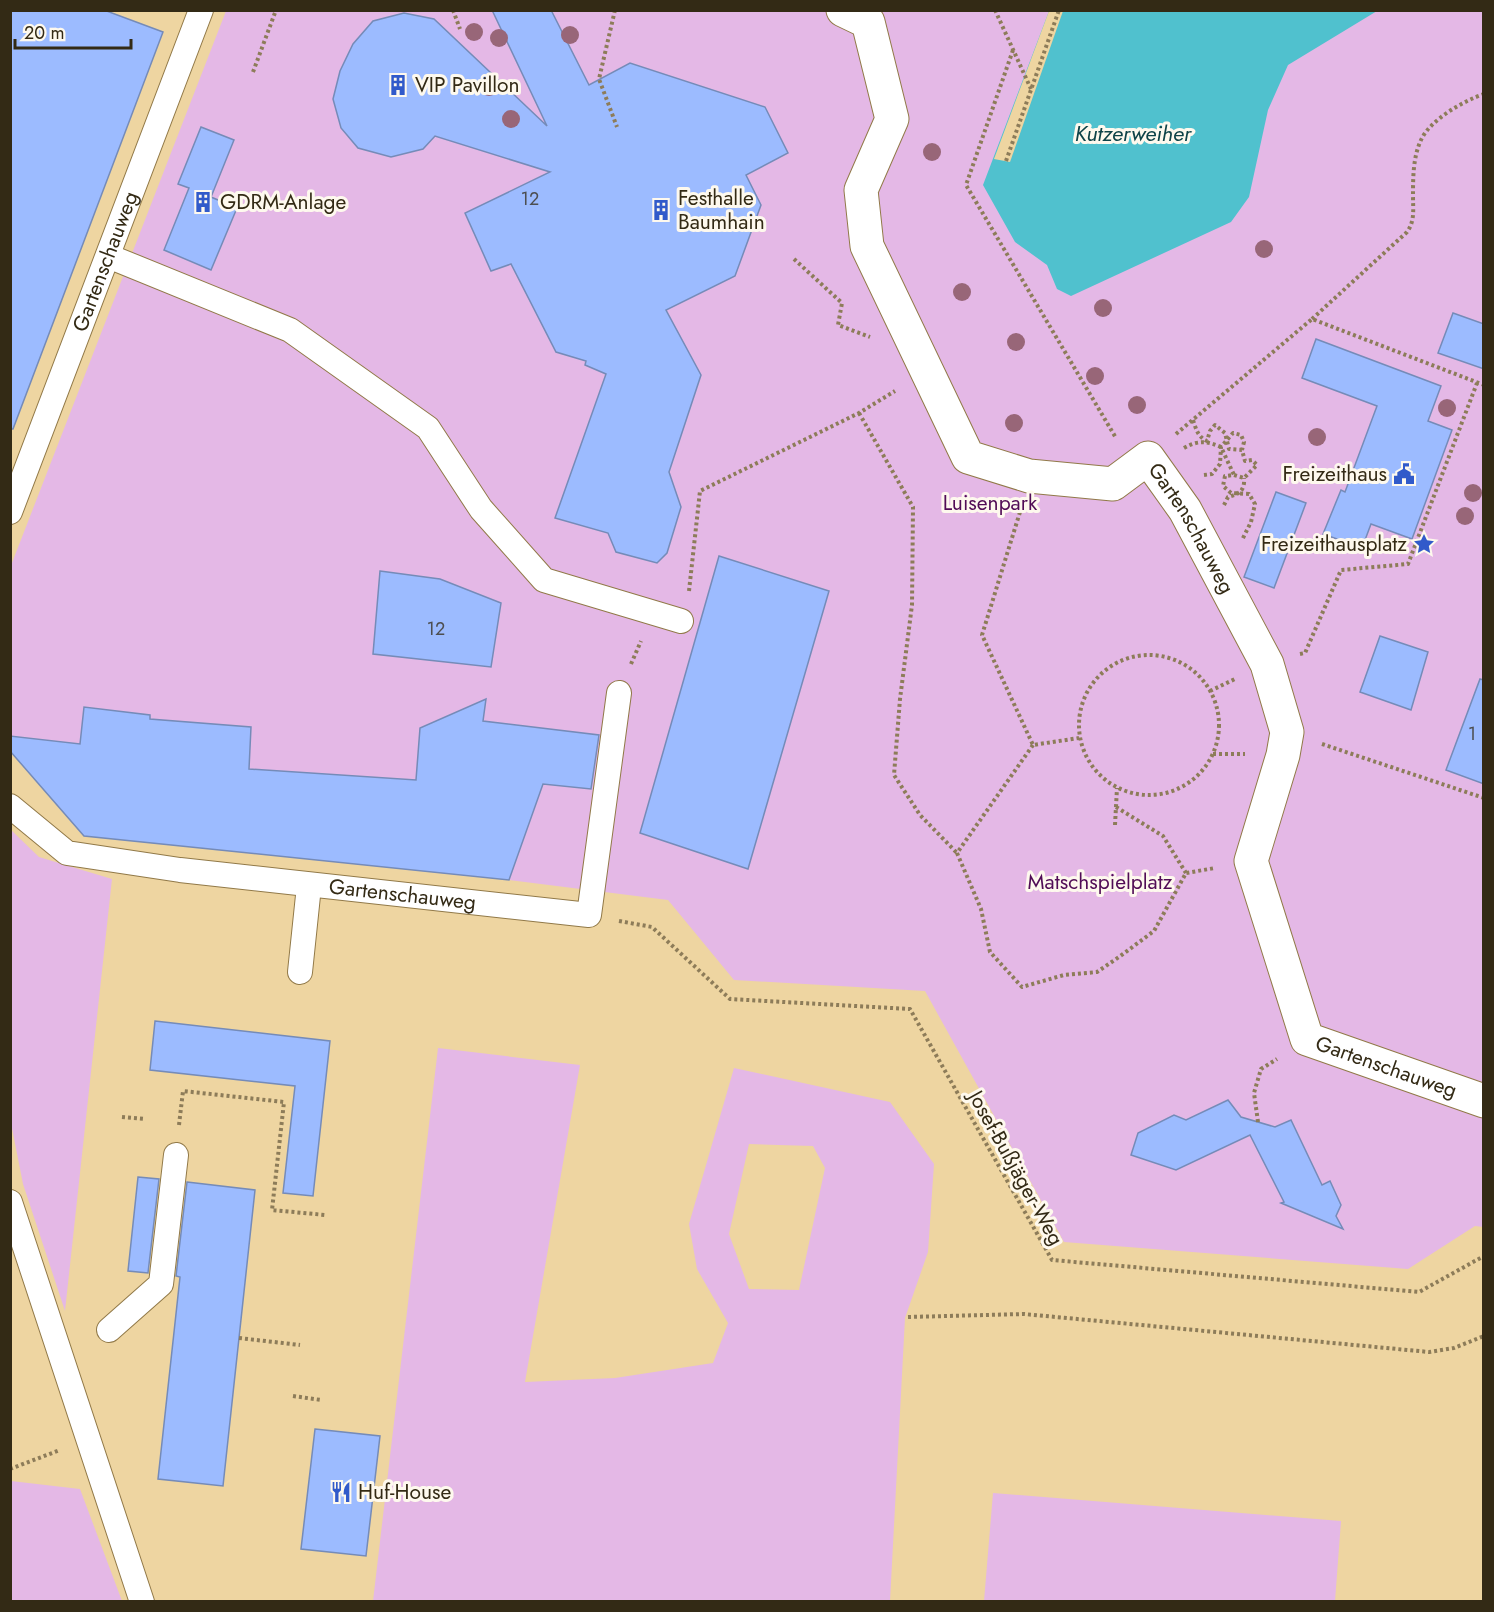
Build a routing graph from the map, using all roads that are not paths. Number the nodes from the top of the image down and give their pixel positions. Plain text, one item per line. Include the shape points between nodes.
1 (201, 10) edge
2 (843, 10) edge
3 (108, 256) junction
4 (10, 512) edge
5 (685, 610) road end
6 (619, 693) road end
7 (10, 806) edge
8 (309, 886) junction
9 (300, 972) dead end
10 (1484, 1101) edge
11 (176, 1155) road end
12 (10, 1202) edge
13 (109, 1330) dead end
14 (142, 1602) edge

1 - 3 lane, Gartenschauweg
2 - 10 street, Gartenschauweg via 868,22 892,118 861,190 867,246 968,457 1029,477 1113,484 1141,463 1185,510 1267,664 1287,732 1251,861 1307,1039
3 - 4 lane, Gartenschauweg
3 - 5 lane via 290,330 428,428 480,509 544,580
6 - 8 lane, Gartenschauweg via 589,915
7 - 8 lane, Gartenschauweg via 67,853
8 - 9 lane
11 - 13 lane via 161,1284
12 - 14 lane

